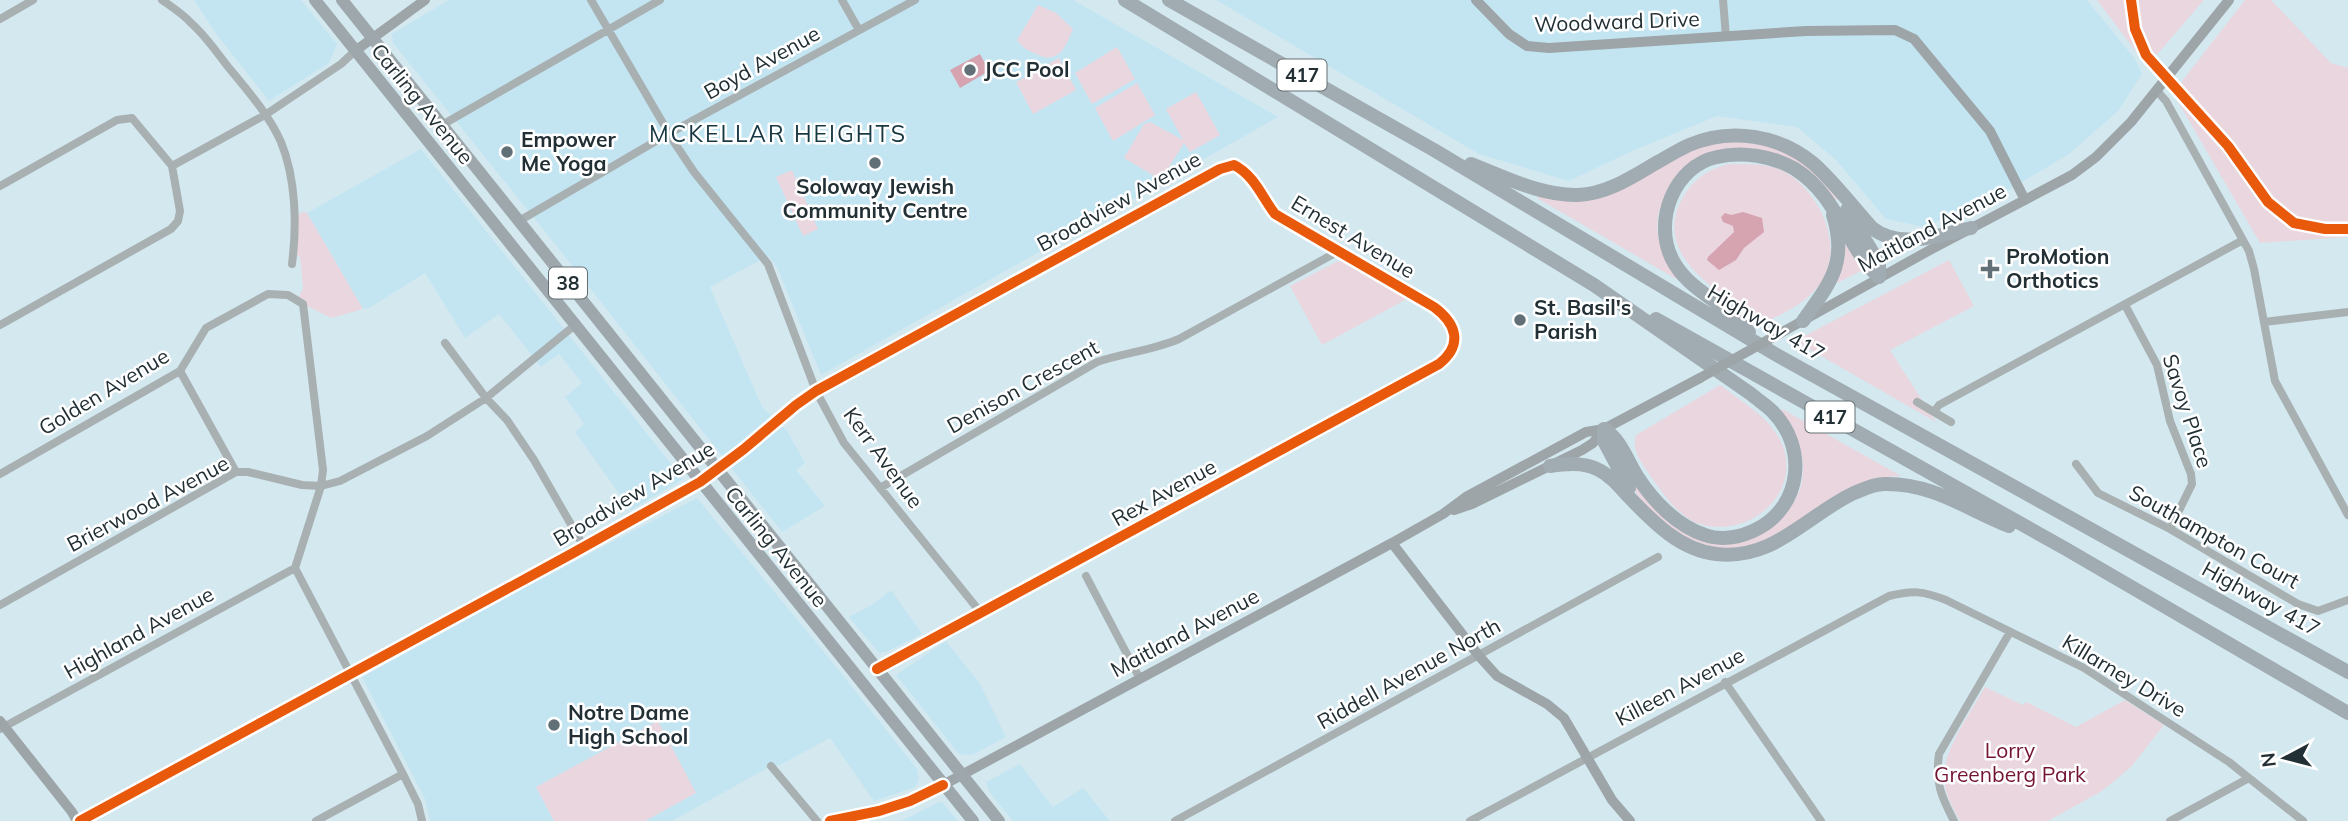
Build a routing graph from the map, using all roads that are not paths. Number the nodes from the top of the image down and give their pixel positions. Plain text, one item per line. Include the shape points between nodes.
1 (33, 0) edge
2 (162, 0) edge
3 (314, 0) edge
4 (342, 0) edge
5 (425, 0) edge
6 (591, 0) edge
7 (660, 0) edge
8 (842, 0) edge
9 (915, 0) edge
10 (1125, 0) edge
11 (1169, 0) edge
12 (1476, 0) edge
13 (1723, 0) edge
14 (2229, 0) edge
15 (0, 19) edge
16 (607, 29) junction
17 (859, 30) junction
18 (1726, 37) junction
19 (372, 38) junction
20 (355, 51) junction
21 (2157, 91) junction
22 (265, 115) junction
23 (442, 125) junction
24 (668, 134) junction
25 (1434, 150) junction
26 (1234, 165) joint
27 (172, 166) junction
28 (1830, 181) junction
29 (0, 186) edge
30 (2025, 200) junction
31 (1828, 201) junction
32 (519, 221) junction
33 (1971, 228) junction
34 (2243, 240) junction
35 (1337, 252) junction
36 (292, 264) dead end
37 (1880, 277) junction
38 (1594, 285) junction
39 (2125, 305) junction
40 (2348, 313) edge
41 (1803, 321) junction
42 (2264, 322) junction
43 (0, 325) edge
44 (575, 325) junction
45 (1455, 337) joint
46 (445, 343) dead end
47 (1774, 354) junction
48 (180, 371) junction
49 (816, 391) junction
50 (486, 398) junction
51 (1917, 402) dead end
52 (1934, 412) junction
53 (1951, 422) dead end
54 (1604, 429) junction
55 (2076, 464) dead end
56 (1550, 466) junction
57 (717, 469) junction
58 (236, 472) junction
59 (0, 474) edge
60 (700, 482) junction
61 (321, 486) junction
62 (880, 488) junction
63 (1443, 514) junction
64 (2348, 515) edge
65 (1653, 520) junction
66 (2170, 529) junction
67 (1392, 543) junction
68 (584, 547) junction
69 (2066, 549) junction
70 (1658, 557) dead end
71 (295, 568) junction
72 (1086, 576) dead end
73 (1910, 591) joint
74 (2348, 600) edge
75 (0, 605) edge
76 (981, 613) junction
77 (2010, 632) junction
78 (1479, 656) junction
79 (877, 669) junction
80 (2348, 672) edge
81 (351, 674) junction
82 (1140, 679) junction
83 (1725, 682) junction
84 (2348, 713) edge
85 (1, 725) edge
86 (1588, 757) junction
87 (771, 766) dead end
88 (404, 774) junction
89 (961, 775) junction
90 (2249, 778) junction
91 (943, 785) junction
92 (78, 821) edge
93 (316, 821) edge
94 (422, 821) edge
95 (817, 821) edge
96 (830, 821) edge
97 (973, 821) edge
98 (999, 821) edge
99 (1175, 821) edge
100 (1470, 821) edge
101 (1630, 821) edge
102 (1821, 821) edge
103 (1954, 821) edge
104 (2170, 821) edge
105 (2303, 821) edge

1 - 15 street
2 - 22 street via 206,38
3 - 20 main road, Carling Avenue / 38
4 - 19 main road, Carling Avenue / 38
5 - 19 street
6 - 16 street, Kerr Avenue
7 - 16 street
8 - 17 street
9 - 17 street, Boyd Avenue
10 - 38 highway, 417
11 - 25 highway, Highway 417 / 417
12 - 18 street, Woodward Drive via 1527,46
13 - 18 street
14 - 21 street, Maitland Avenue
16 - 23 street
16 - 24 street, Kerr Avenue
17 - 24 street, Boyd Avenue
18 - 30 street, Woodward Drive via 1877,29 1895,30 1914,39 1990,131
19 - 20 street
19 - 23 main road, Carling Avenue / 38
20 - 22 street
20 - 44 main road, Carling Avenue / 38
21 - 30 street, Maitland Avenue via 2096,157
21 - 34 street
22 - 27 street
22 - 36 street via 281,142 290,180 295,236
23 - 32 main road, Carling Avenue / 38
24 - 32 street, Boyd Avenue
24 - 49 street, Kerr Avenue via 768,264
25 - 28 highway via 1526,185 1579,195 1620,184 1698,142 1747,135 1789,147
25 - 47 highway, Highway 417 / 417
26 - 35 street, Ernest Avenue via 1256,184 1275,214
26 - 49 street, Broadview Avenue
27 - 29 street via 140,125 126,117
27 - 43 street via 180,211 171,229
28 - 33 highway via 1872,228 1888,237 1921,239
28 - 37 highway via 1879,263
30 - 33 street, Maitland Avenue
31 - 37 highway
31 - 41 highway via 1839,236 1839,258 1831,282
31 - 47 highway via 1805,177 1780,162 1718,156 1686,174 1665,211 1664,232 1672,259 1688,281
32 - 57 main road, Carling Avenue / 38
33 - 37 street, Maitland Avenue
34 - 39 street
34 - 42 street
35 - 45 street, Ernest Avenue via 1434,307 1450,321
35 - 62 street, Denison Crescent via 1179,339 1097,362
37 - 41 street, Maitland Avenue
38 - 54 highway via 1773,412 1795,455 1792,492 1775,517 1759,528 1728,538 1707,536 1686,527 1658,504 1614,435
38 - 69 highway, 417
39 - 52 street via 1938,405
39 - 66 street, Savoy Place via 2157,365 2170,421 2191,474 2192,484
40 - 42 street
41 - 54 street, Maitland Avenue, bridge
42 - 64 street via 2275,381
44 - 50 street
44 - 60 main road, Carling Avenue / 38
45 - 76 street, Rex Avenue via 1451,355 1439,364
46 - 50 street
47 - 80 highway, Highway 417 / 417
48 - 58 street
48 - 59 street, Golden Avenue
48 - 61 street, Golden Avenue via 206,328 268,294 288,295 303,304 323,470
49 - 57 street, Broadview Avenue
49 - 62 street, Kerr Avenue via 845,443
50 - 61 street via 427,436 340,481
50 - 68 street via 507,420
51 - 52 street
52 - 53 street
54 - 56 street, Maitland Avenue via 1593,443
54 - 63 street, Maitland Avenue via 1586,432
54 - 65 highway via 1604,441 1624,480
55 - 66 street, Southampton Court via 2098,493
56 - 63 street, Maitland Avenue
56 - 65 highway via 1596,469
57 - 60 street, Broadview Avenue
57 - 79 main road, Carling Avenue / 38
58 - 61 street, Brierwood Avenue
58 - 75 street, Brierwood Avenue
60 - 68 street, Broadview Avenue
60 - 91 main road, Carling Avenue / 38
61 - 71 street
62 - 76 street, Kerr Avenue
63 - 67 street, Maitland Avenue
65 - 69 highway via 1691,547 1732,555 1788,537 1838,501 1868,487 1915,486 1946,495
66 - 74 street, Southampton Court via 2298,604 2318,611
67 - 78 street
67 - 82 street, Maitland Avenue
68 - 81 street, Broadview Avenue
69 - 84 highway, 417
70 - 78 street, Riddell Avenue North
71 - 81 street
71 - 85 street, Highland Avenue
72 - 82 street
73 - 77 street, Killarney Drive via 1946,600
73 - 83 street, Killeen Avenue via 1889,596
76 - 79 street, Rex Avenue
77 - 90 street, Killarney Drive via 2084,668
77 - 103 street via 1939,754 1936,775
78 - 86 street via 1497,676 1564,718
78 - 99 street, Riddell Avenue North
79 - 89 main road, Carling Avenue / 38
81 - 88 street
81 - 92 street, Broadview Avenue
82 - 89 street, Maitland Avenue
83 - 86 street, Killeen Avenue
83 - 102 street
85 - 92 street
86 - 100 street, Killeen Avenue
86 - 101 street via 1612,800
87 - 95 street
88 - 93 street
88 - 94 street
89 - 91 street, Maitland Avenue
89 - 98 main road, Carling Avenue / 38
90 - 104 street
90 - 105 street, Killarney Drive
91 - 96 street, Maitland Avenue via 879,811
91 - 97 main road, Carling Avenue / 38

